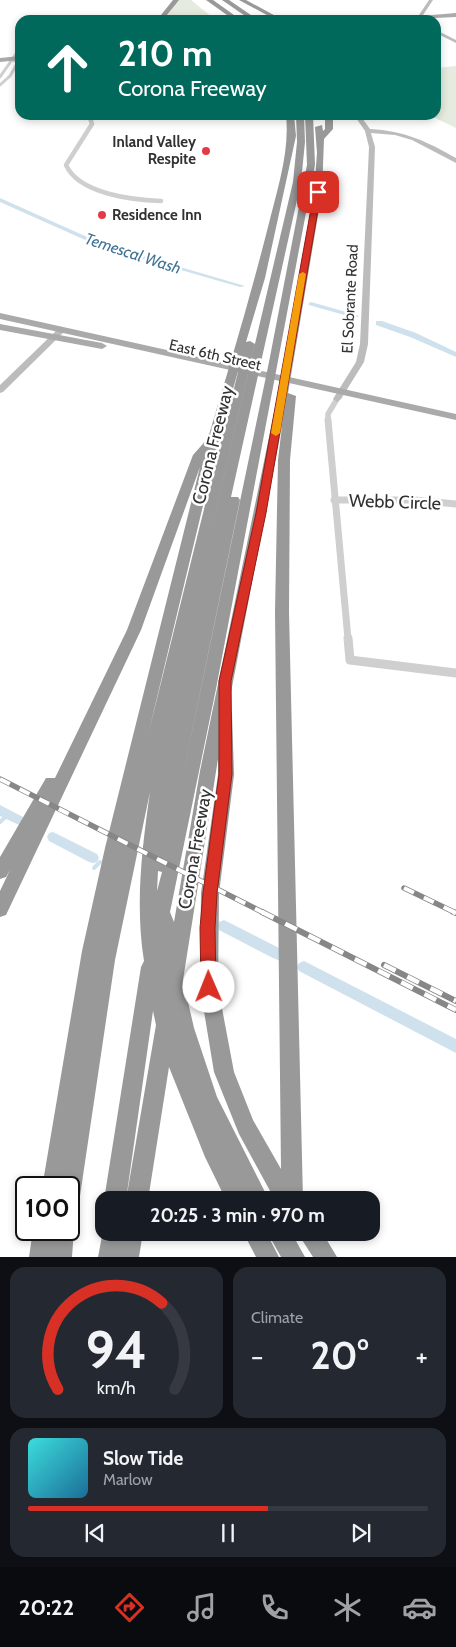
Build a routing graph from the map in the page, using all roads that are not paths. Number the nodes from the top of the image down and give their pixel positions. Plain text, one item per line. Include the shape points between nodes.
1 (176, 0) edge
2 (201, 0) edge
3 (209, 0) edge
4 (217, 0) edge
5 (225, 0) edge
6 (242, 0) edge
7 (431, 0) edge
8 (164, 15) edge
9 (223, 15) edge
10 (231, 15) edge
11 (240, 15) edge
12 (248, 15) edge
13 (270, 15) edge
14 (422, 15) edge
15 (456, 16) edge
16 (441, 17) edge
17 (441, 19) edge
18 (441, 33) edge
19 (456, 42) edge
20 (0, 56) edge
21 (15, 56) edge
22 (15, 56) edge
23 (15, 58) edge
24 (0, 60) edge
25 (15, 67) edge
26 (0, 77) edge
27 (0, 85) edge
28 (91, 120) edge
29 (290, 120) edge
30 (300, 120) edge
31 (309, 120) edge
32 (318, 120) edge
33 (329, 120) edge
34 (360, 120) edge
35 (368, 131) junction
36 (320, 138) junction
37 (456, 161) edge
38 (161, 202) dead end
39 (274, 282) junction
40 (268, 307) junction
41 (0, 316) edge
42 (0, 327) edge
43 (63, 329) junction
44 (55, 337) junction
45 (256, 358) junction
46 (0, 390) edge
47 (247, 394) junction
48 (339, 395) junction
49 (286, 400) junction
50 (456, 417) edge
51 (456, 424) edge
52 (213, 439) junction
53 (334, 500) junction
54 (456, 504) edge
55 (202, 627) junction
56 (456, 673) edge
57 (225, 681) junction
58 (102, 698) junction
59 (145, 752) junction
60 (0, 872) edge
61 (0, 909) edge
62 (54, 1176) edge
63 (72, 1176) edge
64 (117, 1191) edge
65 (138, 1191) edge
66 (232, 1191) edge
67 (253, 1191) edge
68 (282, 1191) edge
69 (292, 1191) edge
70 (42, 1241) edge
71 (62, 1241) edge
72 (111, 1241) edge
73 (131, 1241) edge
74 (259, 1241) edge
75 (284, 1241) edge
76 (291, 1241) edge
77 (314, 1241) edge
78 (40, 1257) edge
79 (60, 1257) edge
80 (109, 1257) edge
81 (128, 1257) edge
82 (268, 1257) edge
83 (290, 1257) edge
84 (294, 1257) edge
85 (326, 1257) edge

1 - 8 highway
2 - 9 highway
3 - 10 highway
4 - 11 highway
5 - 12 highway
6 - 13 highway
7 - 14 street
15 - 16 main road
15 - 17 main road
18 - 19 street
20 - 21 main road
22 - 24 main road
23 - 26 street
25 - 27 street
28 - 38 street via 92,124 66,165 66,172 71,178 129,198
29 - 39 highway, Corona Freeway via 292,136
30 - 39 highway via 297,182
31 - 39 highway via 311,165
32 - 36 highway
33 - 36 highway via 329,129
34 - 35 street, El Sobrante Road
35 - 37 street via 412,136
35 - 48 street, El Sobrante Road via 372,147 364,344 360,362
36 - 49 highway via 318,192 286,379 292,390
39 - 40 highway
39 - 40 highway
39 - 40 highway, Corona Freeway
40 - 45 highway
40 - 45 highway
40 - 45 highway, Corona Freeway
41 - 43 main road, East 6th Street
42 - 44 main road, East 6th Street
43 - 44 street
43 - 48 main road, East 6th Street
44 - 46 street
44 - 48 main road, East 6th Street
45 - 47 highway
45 - 47 highway
45 - 47 highway, Corona Freeway
47 - 52 highway, Corona Freeway
47 - 55 highway
47 - 59 highway
47 - 64 highway via 196,753 146,986
48 - 50 main road, East 6th Street
48 - 51 main road, East 6th Street
48 - 53 street, El Sobrante Road via 328,414
49 - 57 highway, Corona Freeway
49 - 69 highway via 282,612
52 - 58 highway via 199,455 152,587
52 - 59 highway, Corona Freeway
53 - 54 street, Webb Circle via 415,500
53 - 56 street, El Sobrante Road via 350,660
55 - 66 highway via 152,823 147,908 160,1008 169,1043 211,1150
55 - 67 highway via 171,791 164,875 166,939 179,1008 219,1128
57 - 65 highway, Corona Freeway
57 - 68 highway via 226,774 210,893 209,987 224,1072 246,1127
58 - 60 highway
58 - 61 highway
59 - 62 highway, Corona Freeway via 113,848 90,951
59 - 63 highway via 143,788 112,931
70 - 78 highway
71 - 79 highway
72 - 80 highway
73 - 81 highway
74 - 82 highway
75 - 84 highway
76 - 83 highway
77 - 85 highway

